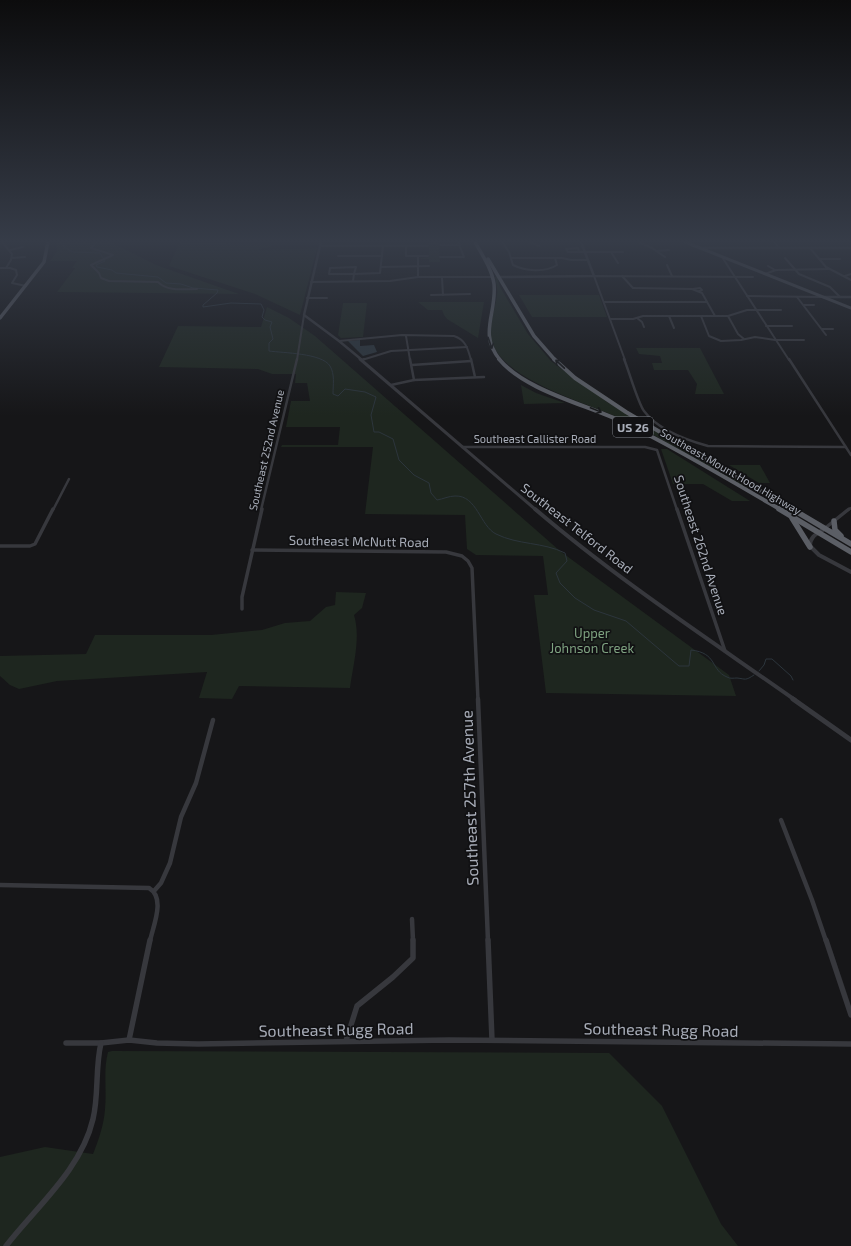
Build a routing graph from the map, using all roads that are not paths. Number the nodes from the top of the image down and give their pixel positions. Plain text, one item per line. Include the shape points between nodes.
1 (15, 300) edge
2 (307, 300) edge
3 (493, 300) edge
4 (512, 300) edge
5 (750, 300) edge
6 (800, 300) edge
7 (831, 300) edge
8 (604, 302) joint
9 (706, 302) joint
10 (804, 305) junction
11 (814, 305) dead end
12 (851, 308) edge
13 (756, 310) junction
14 (781, 310) dead end
15 (304, 315) junction
16 (669, 316) junction
17 (701, 316) junction
18 (715, 316) junction
19 (728, 316) junction
20 (0, 318) edge
21 (638, 318) junction
22 (610, 319) junction
23 (766, 326) junction
24 (792, 326) dead end
25 (644, 327) dead end
26 (674, 328) dead end
27 (834, 329) dead end
28 (822, 330) junction
29 (826, 335) dead end
30 (406, 336) junction
31 (744, 339) junction
32 (775, 340) junction
33 (804, 340) dead end
34 (340, 341) junction
35 (467, 347) junction
36 (410, 350) junction
37 (362, 360) junction
38 (471, 361) junction
39 (412, 365) junction
40 (475, 377) junction
41 (484, 377) dead end
42 (414, 380) junction
43 (391, 385) junction
44 (462, 447) junction
45 (846, 448) junction
46 (654, 449) joint
47 (851, 455) edge
48 (69, 480) dead end
49 (757, 495) junction
50 (851, 508) edge
51 (791, 516) junction
52 (834, 521) junction
53 (824, 529) junction
54 (819, 533) junction
55 (851, 544) edge
56 (0, 546) edge
57 (810, 547) junction
58 (252, 550) junction
59 (851, 550) edge
60 (464, 557) joint
61 (851, 572) edge
62 (242, 609) dead end
63 (725, 650) junction
64 (213, 720) dead end
65 (851, 740) edge
66 (780, 820) dead end
67 (0, 885) edge
68 (154, 891) junction
69 (412, 919) dead end
70 (851, 1015) edge
71 (129, 1040) junction
72 (492, 1040) junction
73 (346, 1041) junction
74 (66, 1043) dead end
75 (101, 1044) junction
76 (851, 1044) edge
77 (6, 1246) edge

1 - 20 main road
2 - 15 street, Southeast 252nd Avenue
3 -> 49 highway, Southeast Mount Hood Highway / US 26 via 488,337 495,354 510,369 537,386 628,424
53 -> 4 highway, Southeast Mount Hood Highway / US 26 via 626,412 575,378 552,358 534,336
5 - 13 street
6 - 10 street
7 - 12 main road
8 - 9 street
8 - 22 street
9 - 18 street
10 - 11 street
10 - 28 street
13 - 14 street
13 - 19 street via 745,310
13 - 23 street
15 - 34 street, Southeast Telford Road
15 - 58 street, Southeast 252nd Avenue via 297,358
16 - 17 street
16 - 21 street
16 - 26 street
17 - 18 street
17 - 31 street via 709,336 713,339
18 - 19 street
19 - 31 street via 738,334
21 - 22 street
21 - 25 street
22 - 45 street via 643,410 652,419 693,442 722,447
23 - 24 street
23 - 32 street
27 - 28 street
28 - 29 street
30 - 34 street
30 - 35 street via 440,334 458,337
30 - 36 street
31 - 32 street via 755,337
32 - 33 street
32 - 45 street
34 - 37 street, Southeast Telford Road
35 - 36 street
35 - 38 street
36 - 37 street via 386,352
36 - 39 street
37 - 43 street, Southeast Telford Road
38 - 39 street
38 - 40 street
39 - 42 street
40 - 41 street
40 - 42 street
42 - 43 street
43 - 44 street, Southeast Telford Road
44 - 46 street, Southeast Callister Road
44 - 63 street, Southeast Telford Road via 582,549
45 - 47 street
46 - 63 street, Southeast 262nd Avenue via 658,452
48 - 56 street via 37,542 32,546
49 - 51 highway, Southeast Mount Hood Highway / US 26
49 - 53 highway
50 - 52 street
51 - 54 highway, Southeast Mount Hood Highway / US 26
51 - 57 highway
52 - 53 street
52 - 55 highway via 835,530
53 - 54 street
53 - 55 highway, Southeast Mount Hood Highway / US 26
54 - 57 street via 810,541
54 - 59 highway, Southeast Mount Hood Highway via 827,534
57 - 61 street
58 - 60 street, Southeast McNutt Road via 446,552
58 - 62 street, Southeast 252nd Avenue via 242,597
60 - 72 street, Southeast 257th Avenue via 472,568
63 - 65 street, Southeast Telford Road
64 - 68 street via 196,783 181,817 170,863 161,884
66 - 70 street via 812,900
67 - 68 street via 140,887
68 - 71 street via 158,902 157,909
69 - 73 street via 413,958 357,1006
71 - 73 street, Southeast Rugg Road via 192,1044
71 - 75 street, Southeast Rugg Road
72 - 73 street, Southeast Rugg Road
72 - 76 street, Southeast Rugg Road
74 - 75 street, Southeast Rugg Road
75 - 77 street via 97,1058 93,1118 85,1144 67,1174

